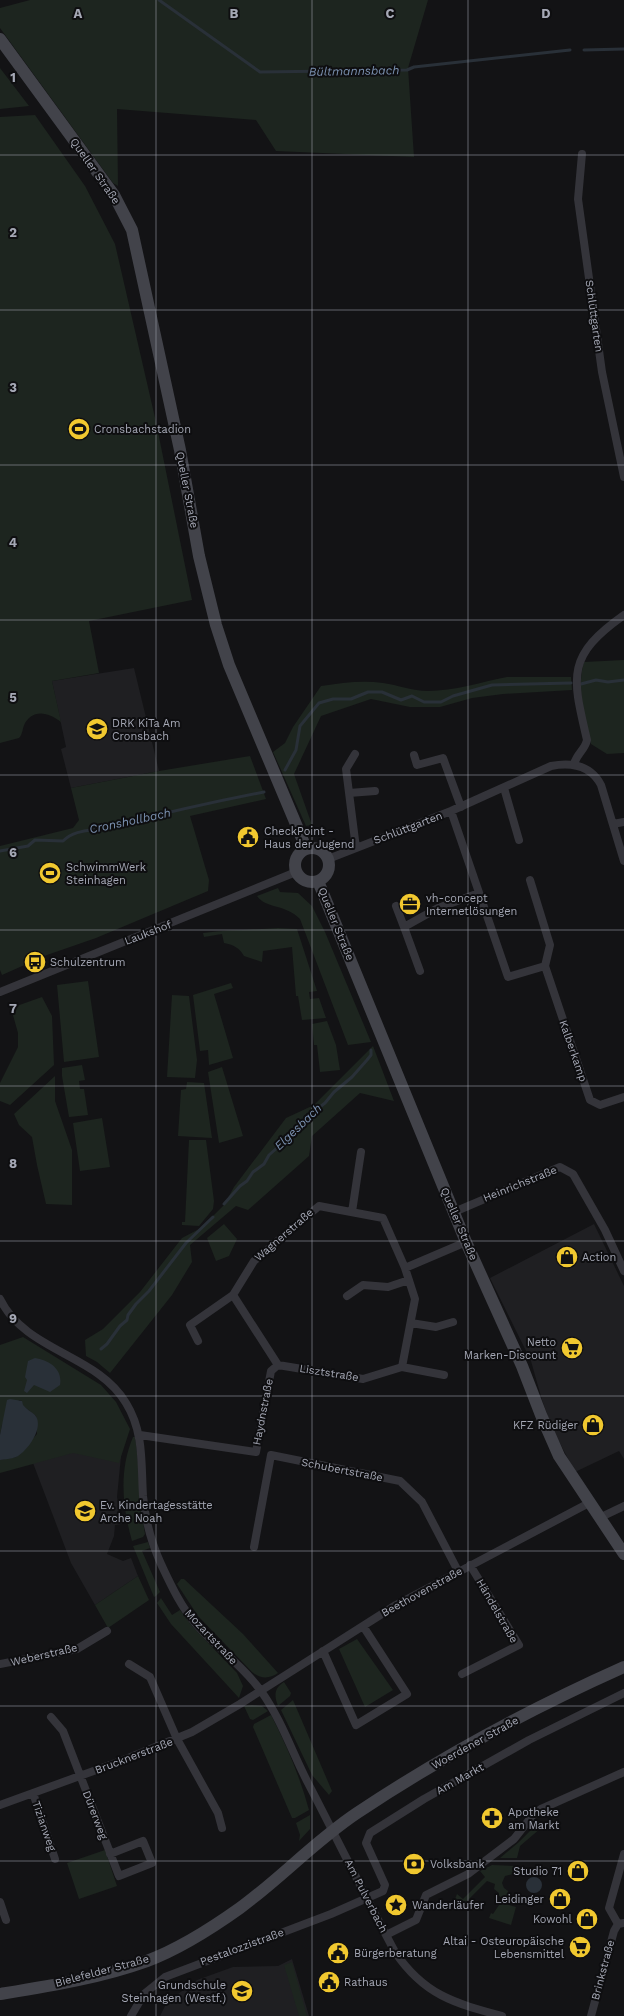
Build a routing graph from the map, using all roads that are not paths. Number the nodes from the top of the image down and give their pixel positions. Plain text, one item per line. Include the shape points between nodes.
1 (0, 39) edge
2 (582, 154) dead end
3 (624, 477) edge
4 (624, 615) edge
5 (355, 754) dead end
6 (414, 755) dead end
7 (574, 764) junction
8 (504, 788) junction
9 (375, 791) dead end
10 (349, 793) junction
11 (461, 807) junction
12 (451, 812) junction
13 (624, 822) edge
14 (613, 824) junction
15 (519, 840) dead end
16 (306, 848) junction
17 (356, 848) junction
18 (328, 859) junction
19 (624, 861) edge
20 (296, 872) junction
21 (530, 880) dead end
22 (318, 881) junction
23 (479, 893) junction
24 (396, 906) dead end
25 (404, 927) junction
26 (545, 966) junction
27 (420, 971) dead end
28 (0, 991) edge
29 (624, 1096) edge
30 (362, 1152) dead end
31 (352, 1212) junction
32 (454, 1212) junction
33 (466, 1242) junction
34 (405, 1268) junction
35 (624, 1271) edge
36 (409, 1280) junction
37 (232, 1295) junction
38 (347, 1296) dead end
39 (0, 1299) edge
40 (453, 1322) dead end
41 (411, 1323) junction
42 (198, 1341) dead end
43 (278, 1365) junction
44 (402, 1367) junction
45 (444, 1375) dead end
46 (140, 1435) junction
47 (589, 1503) junction
48 (624, 1506) edge
49 (599, 1518) junction
50 (254, 1547) dead end
51 (624, 1554) edge
52 (470, 1565) junction
53 (458, 1571) junction
54 (363, 1626) junction
55 (107, 1631) dead end
56 (323, 1651) junction
57 (0, 1664) edge
58 (129, 1664) dead end
59 (624, 1667) edge
60 (462, 1674) dead end
61 (261, 1690) junction
62 (624, 1692) edge
63 (51, 1717) dead end
64 (177, 1739) junction
65 (624, 1772) edge
66 (80, 1776) junction
67 (33, 1793) junction
68 (0, 1805) edge
69 (222, 1828) dead end
70 (332, 1831) junction
71 (110, 1854) junction
72 (624, 1854) edge
73 (56, 1859) dead end
74 (368, 1898) junction
75 (0, 1902) edge
76 (6, 1920) dead end
77 (621, 1924) edge
78 (386, 1934) junction
79 (0, 1994) edge
80 (493, 2015) edge
81 (132, 2016) edge
82 (502, 2016) edge
83 (591, 2016) edge

1 - 16 main road, Queller Straße via 114,195 132,230 180,450 199,556 216,625 229,665
2 - 3 street, Schlüttgarten via 578,199 602,372
4 - 7 street via 595,637 579,664 576,689 587,740 586,745 576,756
5 - 10 street via 346,769
6 - 11 street via 418,765 443,758
7 - 8 street, Schlüttgarten via 551,766
7 - 14 street via 597,777
8 - 11 street, Schlüttgarten
8 - 15 street
9 - 10 street
10 - 17 street
11 - 12 street, Schlüttgarten
12 - 17 street, Schlüttgarten
12 - 23 street
13 - 14 street
14 - 19 street
16 - 18 main road via 319,849
16 - 20 main road via 296,858
17 - 18 street, Schlüttgarten
18 - 22 main road via 328,872
20 - 22 main road via 305,881
20 - 28 street, Laukshof
21 - 26 street via 550,945
22 - 32 main road, Queller Straße
23 - 25 street via 438,908
23 - 26 street via 508,977
24 - 25 street
25 - 27 street
26 - 29 street, Kalberkamp via 590,1100 600,1105
30 - 31 street
31 - 34 street, Wagnerstraße via 383,1218
31 - 37 street, Wagnerstraße via 319,1206 254,1261
32 - 33 main road, Queller Straße
32 - 35 street, Heinrichstraße via 560,1166 573,1174 606,1230
33 - 34 street
33 - 47 main road, Queller Straße via 559,1456
34 - 36 street
36 - 38 street via 388,1287 363,1286
36 - 41 street via 415,1299
37 - 42 street via 190,1325
37 - 43 street, Haydnstraße
39 - 46 street, Mozartstraße via 4,1308 27,1332 43,1344 104,1378 126,1402
40 - 41 street via 436,1327
41 - 44 street
43 - 44 street, Lisztstraße via 364,1379
43 - 46 street, Haydnstraße via 271,1371 256,1452
44 - 45 street, Lisztstraße
46 - 61 street, Mozartstraße via 143,1498 151,1538 160,1561 181,1603 195,1622
47 - 49 main road, Queller Straße
47 - 52 street, Beethovenstraße
48 - 49 street
49 - 51 main road, Queller Straße
50 - 53 street, Schubertstraße via 271,1455 400,1481 422,1502
52 - 53 street, Beethovenstraße
52 - 60 street, Händelstraße via 519,1645
53 - 54 street, Beethovenstraße
54 - 56 street, Beethovenstraße
54 - 56 street via 407,1694 356,1725
55 - 57 street, Weberstraße via 77,1649
56 - 61 street, Beethovenstraße
58 - 64 street via 150,1677
59 - 70 main road, Woerdener Straße via 579,1687 437,1764 358,1812
61 - 64 street, Brucknerstraße
61 - 70 street, Mozartstraße via 283,1727
62 - 74 street, Am Markt via 516,1747 370,1833 366,1839 367,1846 385,1886 383,1891
63 - 66 street, Dürerweg via 63,1731
64 - 66 street, Brucknerstraße
64 - 69 street via 214,1804
65 - 78 street via 541,1809 514,1839 468,1874 426,1895 416,1920
66 - 67 street, Brucknerstraße
66 - 71 street, Dürerweg
67 - 68 street, Brucknerstraße
67 - 73 street, Tizianweg
70 - 74 street, Am Pulverbach
70 - 79 main road, Bielefelder Straße via 239,1909 161,1954 110,1971
71 - 71 street, Dürerweg via 119,1876 152,1863 143,1841
72 - 77 street, Brinkstraße via 609,1908
74 - 78 street, Am Pulverbach
74 - 81 street, Pestalozzistraße via 164,1977 144,1994
75 - 76 street
77 - 83 street, Brinkstraße via 614,1931
78 - 80 street, Am Pulverbach via 404,1966 429,1989 456,2004
80 - 82 street, Am Pulverbach

